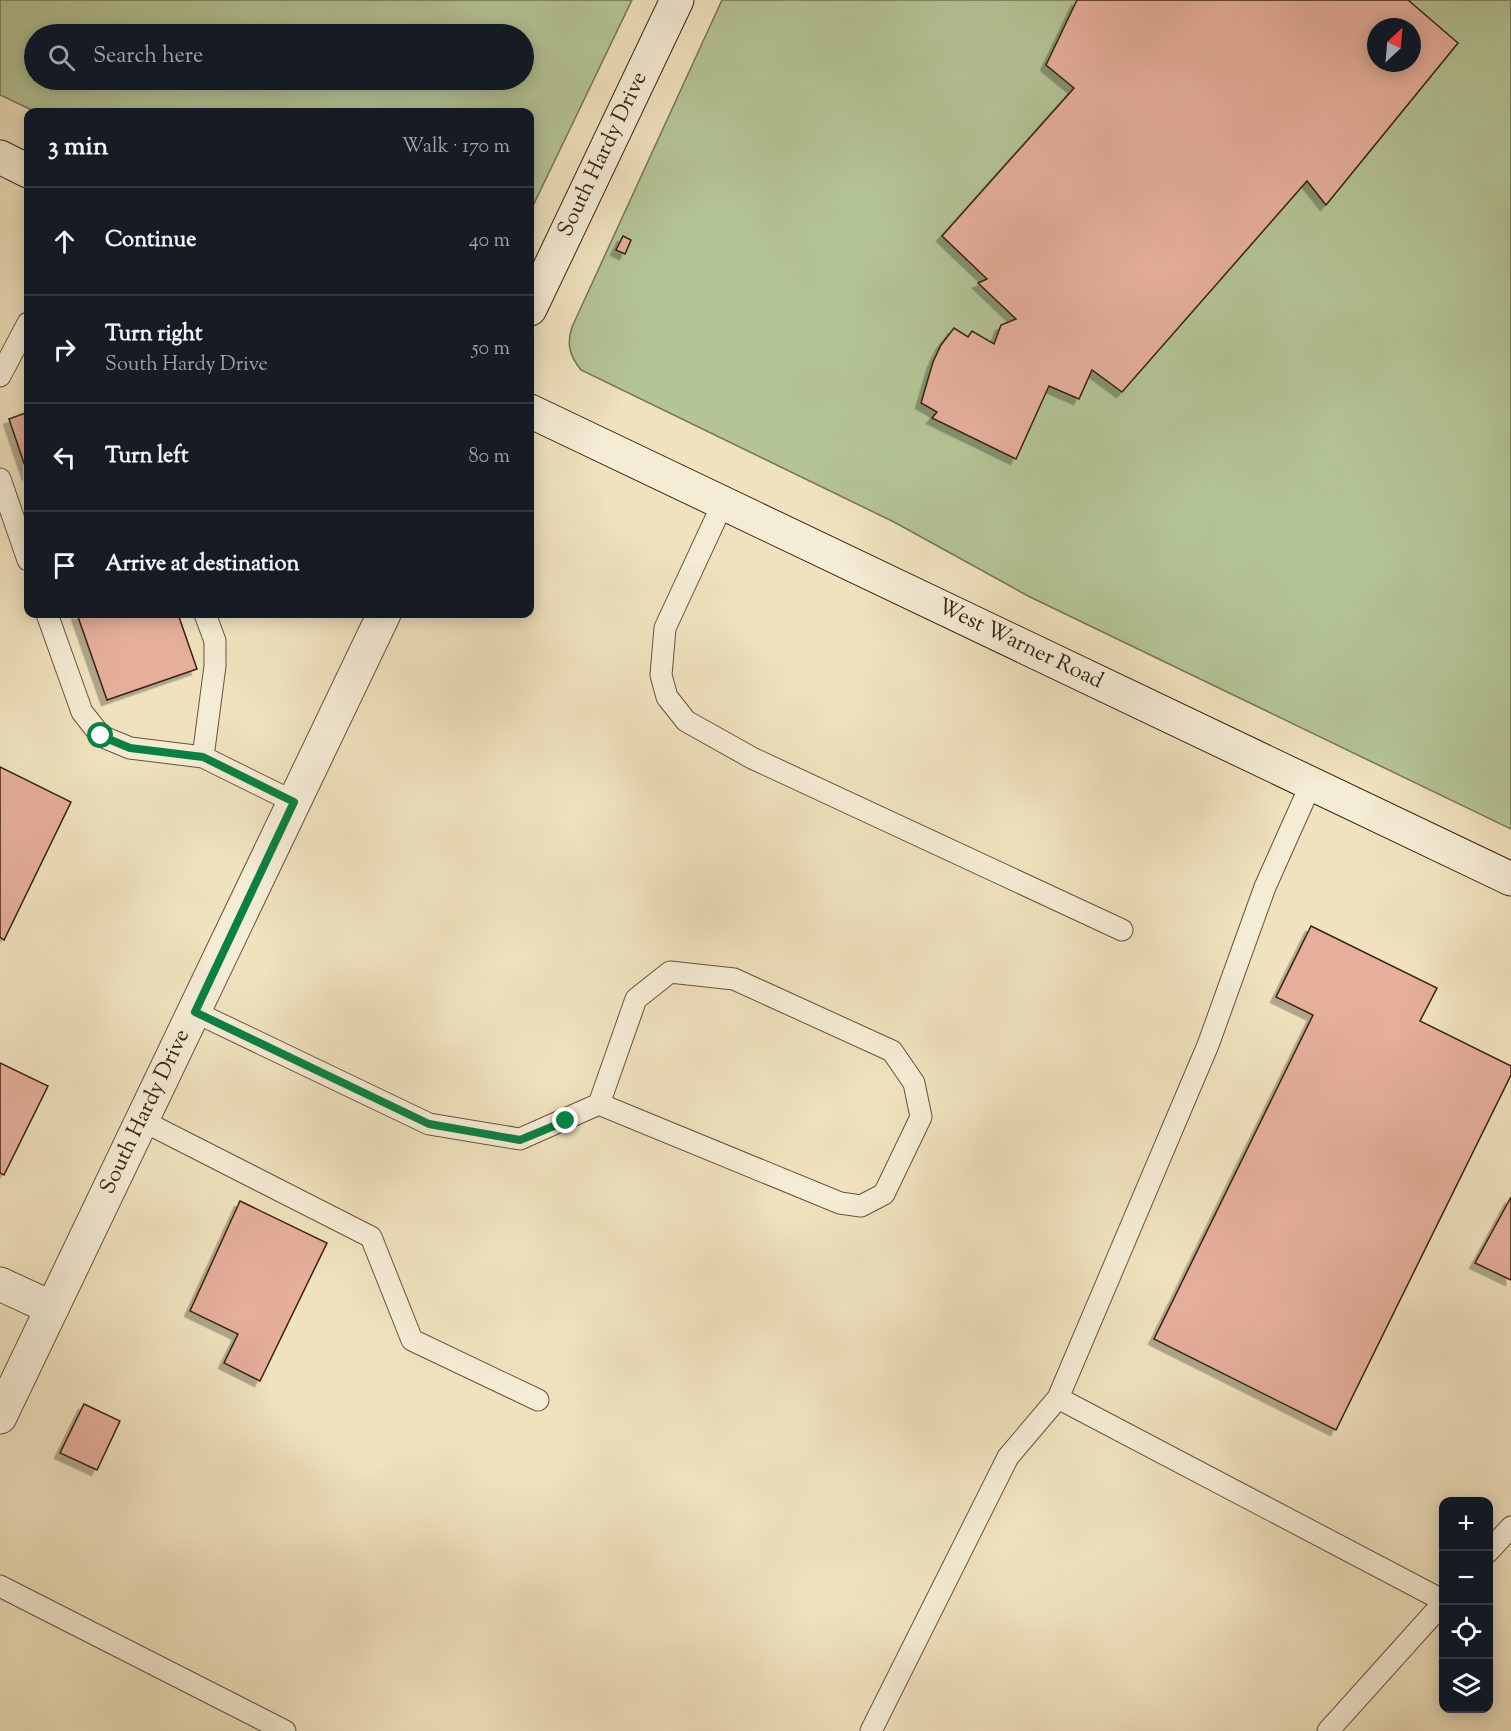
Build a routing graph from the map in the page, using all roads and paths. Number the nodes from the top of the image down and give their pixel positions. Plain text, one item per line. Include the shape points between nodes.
1 (677, 0) edge
2 (0, 157) edge
3 (24, 169) edge
4 (534, 301) edge
5 (24, 331) edge
6 (0, 376) edge
7 (534, 413) edge
8 (0, 479) edge
9 (723, 503) junction
10 (24, 548) edge
11 (48, 618) edge
12 (206, 618) edge
13 (382, 618) edge
14 (203, 757) junction
15 (1311, 784) junction
16 (294, 802) junction
17 (1511, 879) edge
18 (1122, 930) dead end
19 (195, 1012) junction
20 (599, 1104) junction
21 (143, 1121) junction
22 (0, 1284) edge
23 (52, 1308) junction
24 (1058, 1398) junction
25 (538, 1401) dead end
26 (0, 1418) edge
27 (1511, 1527) edge
28 (1489, 1551) edge
29 (0, 1586) edge
30 (1439, 1600) edge
31 (1440, 1605) edge
32 (285, 1731) edge
33 (871, 1731) edge
34 (1328, 1731) edge

1 - 4 street, South Hardy Drive
2 - 3 street
5 - 6 lane
7 - 9 street, West Warner Road
8 - 10 lane
9 - 15 street, West Warner Road
9 - 18 lane via 666,628 661,675 668,697 686,721 752,758
11 - 14 lane via 82,712 101,736 130,748
12 - 14 lane via 215,641 215,666
13 - 16 street, South Hardy Drive
14 - 16 lane
15 - 17 street, West Warner Road
15 - 24 lane via 1265,887 1208,1045
16 - 19 street, South Hardy Drive
19 - 20 lane via 429,1124 520,1140
19 - 21 street, South Hardy Drive
20 - 20 lane via 840,1203 861,1206 884,1194 921,1117 914,1083 892,1051 734,979 670,972 636,999
21 - 23 street, South Hardy Drive
21 - 25 lane via 371,1237 412,1340
22 - 23 street
23 - 26 street, South Hardy Drive
24 - 30 lane
24 - 33 lane via 1008,1457
27 - 28 lane
29 - 32 lane
31 - 34 lane

